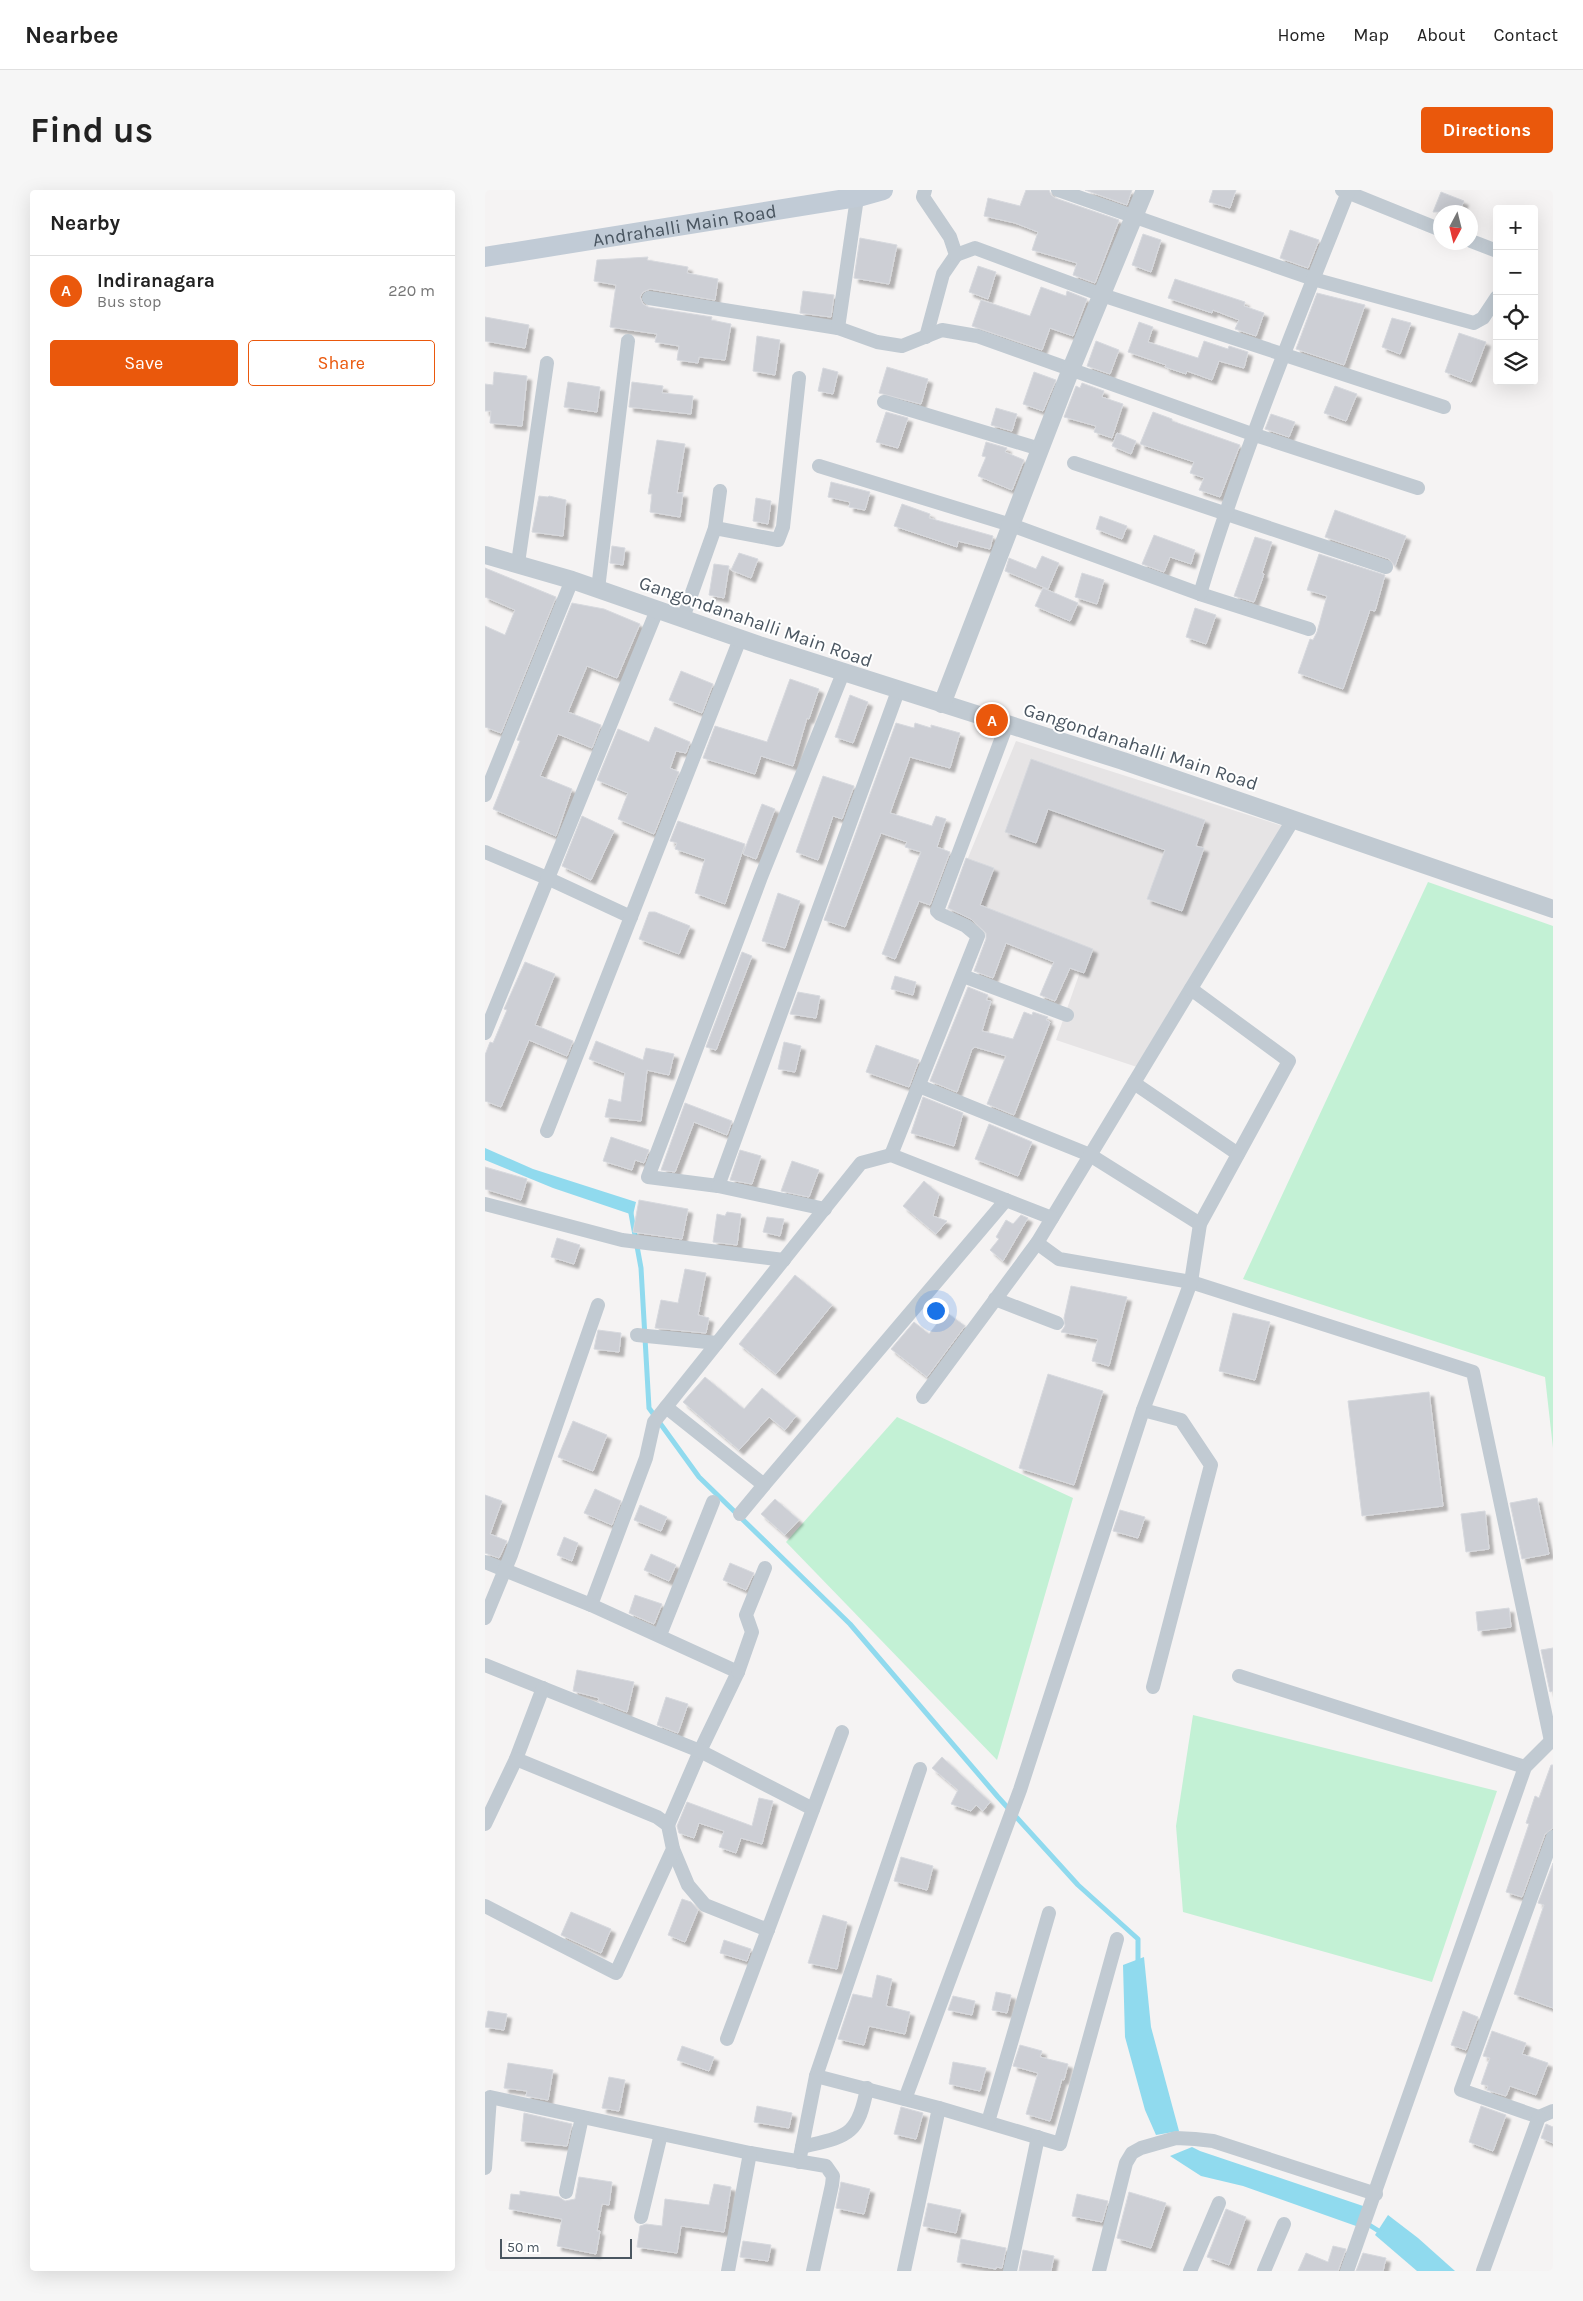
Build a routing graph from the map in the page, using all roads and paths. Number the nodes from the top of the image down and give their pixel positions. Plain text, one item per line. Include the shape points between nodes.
1 (883, 190) edge
2 (925, 190) edge
3 (1058, 190) edge
4 (1145, 190) edge
5 (1345, 191) edge
6 (858, 194) edge
7 (1134, 216) junction
8 (1433, 227) edge
9 (1478, 244) edge
10 (1494, 250) edge
11 (956, 255) junction
12 (485, 257) edge
13 (1313, 279) junction
14 (1101, 295) junction
15 (649, 298) dead end
16 (1493, 303) edge
17 (838, 328) junction
18 (926, 336) junction
19 (628, 341) dead end
20 (1284, 355) junction
21 (547, 363) dead end
22 (1071, 369) junction
23 (799, 378) dead end
24 (884, 402) dead end
25 (1444, 407) dead end
26 (1253, 434) junction
27 (1040, 449) junction
28 (1075, 463) dead end
29 (819, 466) dead end
30 (1418, 488) dead end
31 (721, 491) dead end
32 (1225, 512) junction
33 (1011, 525) junction
34 (715, 528) junction
35 (485, 555) edge
36 (518, 563) junction
37 (1386, 567) dead end
38 (572, 580) junction
39 (599, 589) junction
40 (1200, 594) junction
41 (657, 610) junction
42 (683, 618) junction
43 (1309, 629) dead end
44 (740, 639) junction
45 (843, 673) junction
46 (898, 691) junction
47 (943, 704) junction
48 (1007, 724) junction
49 (485, 795) edge
50 (1293, 820) junction
51 (485, 852) edge
52 (547, 878) junction
53 (1553, 909) edge
54 (631, 917) junction
55 (963, 976) junction
56 (1191, 989) junction
57 (1067, 1015) dead end
58 (485, 1033) edge
59 (1134, 1083) junction
60 (919, 1086) junction
61 (547, 1131) dead end
62 (1238, 1154) junction
63 (891, 1155) junction
64 (1090, 1155) junction
65 (718, 1186) junction
66 (1006, 1200) junction
67 (485, 1204) edge
68 (825, 1209) junction
69 (1052, 1218) junction
70 (1200, 1224) junction
71 (1037, 1242) junction
72 (784, 1260) junction
73 (1191, 1282) junction
74 (995, 1299) junction
75 (598, 1306) dead end
76 (1057, 1323) dead end
77 (637, 1335) dead end
78 (717, 1343) junction
79 (923, 1397) dead end
80 (666, 1407) junction
81 (1143, 1410) junction
82 (764, 1484) junction
83 (713, 1502) dead end
84 (740, 1514) dead end
85 (485, 1562) edge
86 (765, 1568) dead end
87 (503, 1571) junction
88 (591, 1605) junction
89 (485, 1618) edge
90 (660, 1635) junction
91 (485, 1665) edge
92 (738, 1672) junction
93 (1239, 1676) dead end
94 (543, 1688) junction
95 (1153, 1688) dead end
96 (842, 1732) dead end
97 (1552, 1741) edge
98 (700, 1751) junction
99 (516, 1759) junction
100 (1525, 1767) junction
101 (921, 1769) dead end
102 (813, 1809) junction
103 (485, 1824) edge
104 (668, 1825) junction
105 (1553, 1837) edge
106 (673, 1849) junction
107 (485, 1906) edge
108 (1049, 1913) dead end
109 (768, 1930) junction
110 (1117, 1940) dead end
111 (727, 2039) dead end
112 (816, 2076) junction
113 (867, 2088) junction
114 (905, 2099) junction
115 (939, 2108) junction
116 (1553, 2111) edge
117 (582, 2116) junction
118 (1539, 2117) junction
119 (988, 2122) junction
120 (661, 2134) junction
121 (1037, 2137) junction
122 (802, 2146) junction
123 (750, 2153) junction
124 (799, 2162) junction
125 (485, 2168) edge
126 (566, 2192) dead end
127 (1376, 2194) junction
128 (1219, 2203) dead end
129 (641, 2217) dead end
130 (1284, 2224) dead end
131 (728, 2271) edge
132 (813, 2271) edge
133 (904, 2271) edge
134 (1010, 2271) edge
135 (1099, 2271) edge
136 (1190, 2271) edge
137 (1264, 2271) edge
138 (1347, 2271) edge
139 (1483, 2271) edge

1 - 6 main road, Andrahalli Main Road
2 - 11 street via 923,197 950,237
3 - 7 street
4 - 7 street
5 - 8 street
5 - 13 street
6 - 12 main road, Andrahalli Main Road
6 - 17 street
7 - 13 street
7 - 14 street
9 - 10 street
11 - 14 street via 975,248
11 - 18 street via 943,274
13 - 16 street via 1474,323 1483,318
13 - 20 street
14 - 20 street
14 - 22 street
15 - 17 street
17 - 18 street via 877,342 902,346
18 - 22 street via 942,330 968,334
19 - 39 street
20 - 25 street
20 - 26 street
21 - 36 street
22 - 26 street
22 - 27 street
23 - 34 street via 783,527 778,540
24 - 27 street
26 - 30 street
26 - 32 street
27 - 33 street
28 - 32 street
29 - 33 street
31 - 34 street
32 - 37 street
32 - 40 street
33 - 40 street
33 - 47 street
34 - 42 street
35 - 36 street, Gangondanahalli Main Road
36 - 38 street, Gangondanahalli Main Road
38 - 39 street, Gangondanahalli Main Road
38 - 49 street
39 - 41 street, Gangondanahalli Main Road
40 - 43 street
41 - 42 street, Gangondanahalli Main Road
41 - 52 street
42 - 44 street, Gangondanahalli Main Road
44 - 45 street, Gangondanahalli Main Road
44 - 54 street
45 - 46 street, Gangondanahalli Main Road
45 - 65 street via 761,877 648,1177
46 - 47 street, Gangondanahalli Main Road
46 - 65 street
47 - 48 street, Gangondanahalli Main Road
48 - 50 street, Gangondanahalli Main Road
48 - 55 street via 937,911 978,936
50 - 53 street, Gangondanahalli Main Road
50 - 56 street
51 - 52 street
52 - 54 street
52 - 58 street
54 - 61 street
55 - 57 street
55 - 60 street
56 - 59 street
56 - 62 street via 1289,1061
59 - 62 street
59 - 64 street
60 - 63 street
60 - 64 street
62 - 70 street
63 - 66 street
63 - 68 street via 861,1164
64 - 69 street
64 - 70 street
65 - 68 street
66 - 69 street
66 - 82 street
67 - 72 street via 621,1240
68 - 72 street
69 - 71 street
70 - 73 street
71 - 73 street via 1059,1259
71 - 74 street
72 - 78 street
73 - 81 street
73 - 97 street via 1473,1372
74 - 76 street
74 - 79 street
75 - 87 street
77 - 78 street
78 - 80 street
80 - 82 street
80 - 88 street via 653,1422 646,1458
81 - 95 street via 1181,1420 1211,1465
81 - 114 street via 1015,1804
82 - 84 street
83 - 90 street
85 - 87 street
86 - 92 street via 747,1615 753,1632
87 - 88 street
87 - 89 street
88 - 90 street
90 - 92 street
91 - 94 street
92 - 98 street
93 - 100 street
94 - 98 street
94 - 99 street
96 - 102 street
97 - 100 street
98 - 102 street
98 - 104 street
99 - 103 street
99 - 104 street via 657,1817
100 - 127 street
101 - 112 street
102 - 109 street
104 - 106 street
105 - 118 street via 1461,2090
106 - 107 street via 616,1973
106 - 109 street via 688,1885 705,1905
108 - 119 street
109 - 111 street
110 - 121 street via 1060,2144
112 - 113 street
112 - 122 street
113 - 114 street
113 - 122 street via 857,2125 847,2134
114 - 115 street
115 - 119 street
115 - 133 street
116 - 118 street
117 - 120 street
117 - 125 street via 490,2097
117 - 126 street
118 - 139 street
119 - 121 street
120 - 123 street
120 - 129 street
121 - 134 street
122 - 124 street
123 - 124 street
123 - 131 street
124 - 132 street via 826,2166 833,2176
127 - 135 street via 1213,2142 1176,2138 1159,2142 1132,2153 1126,2163
127 - 138 street
128 - 136 street
130 - 137 street

